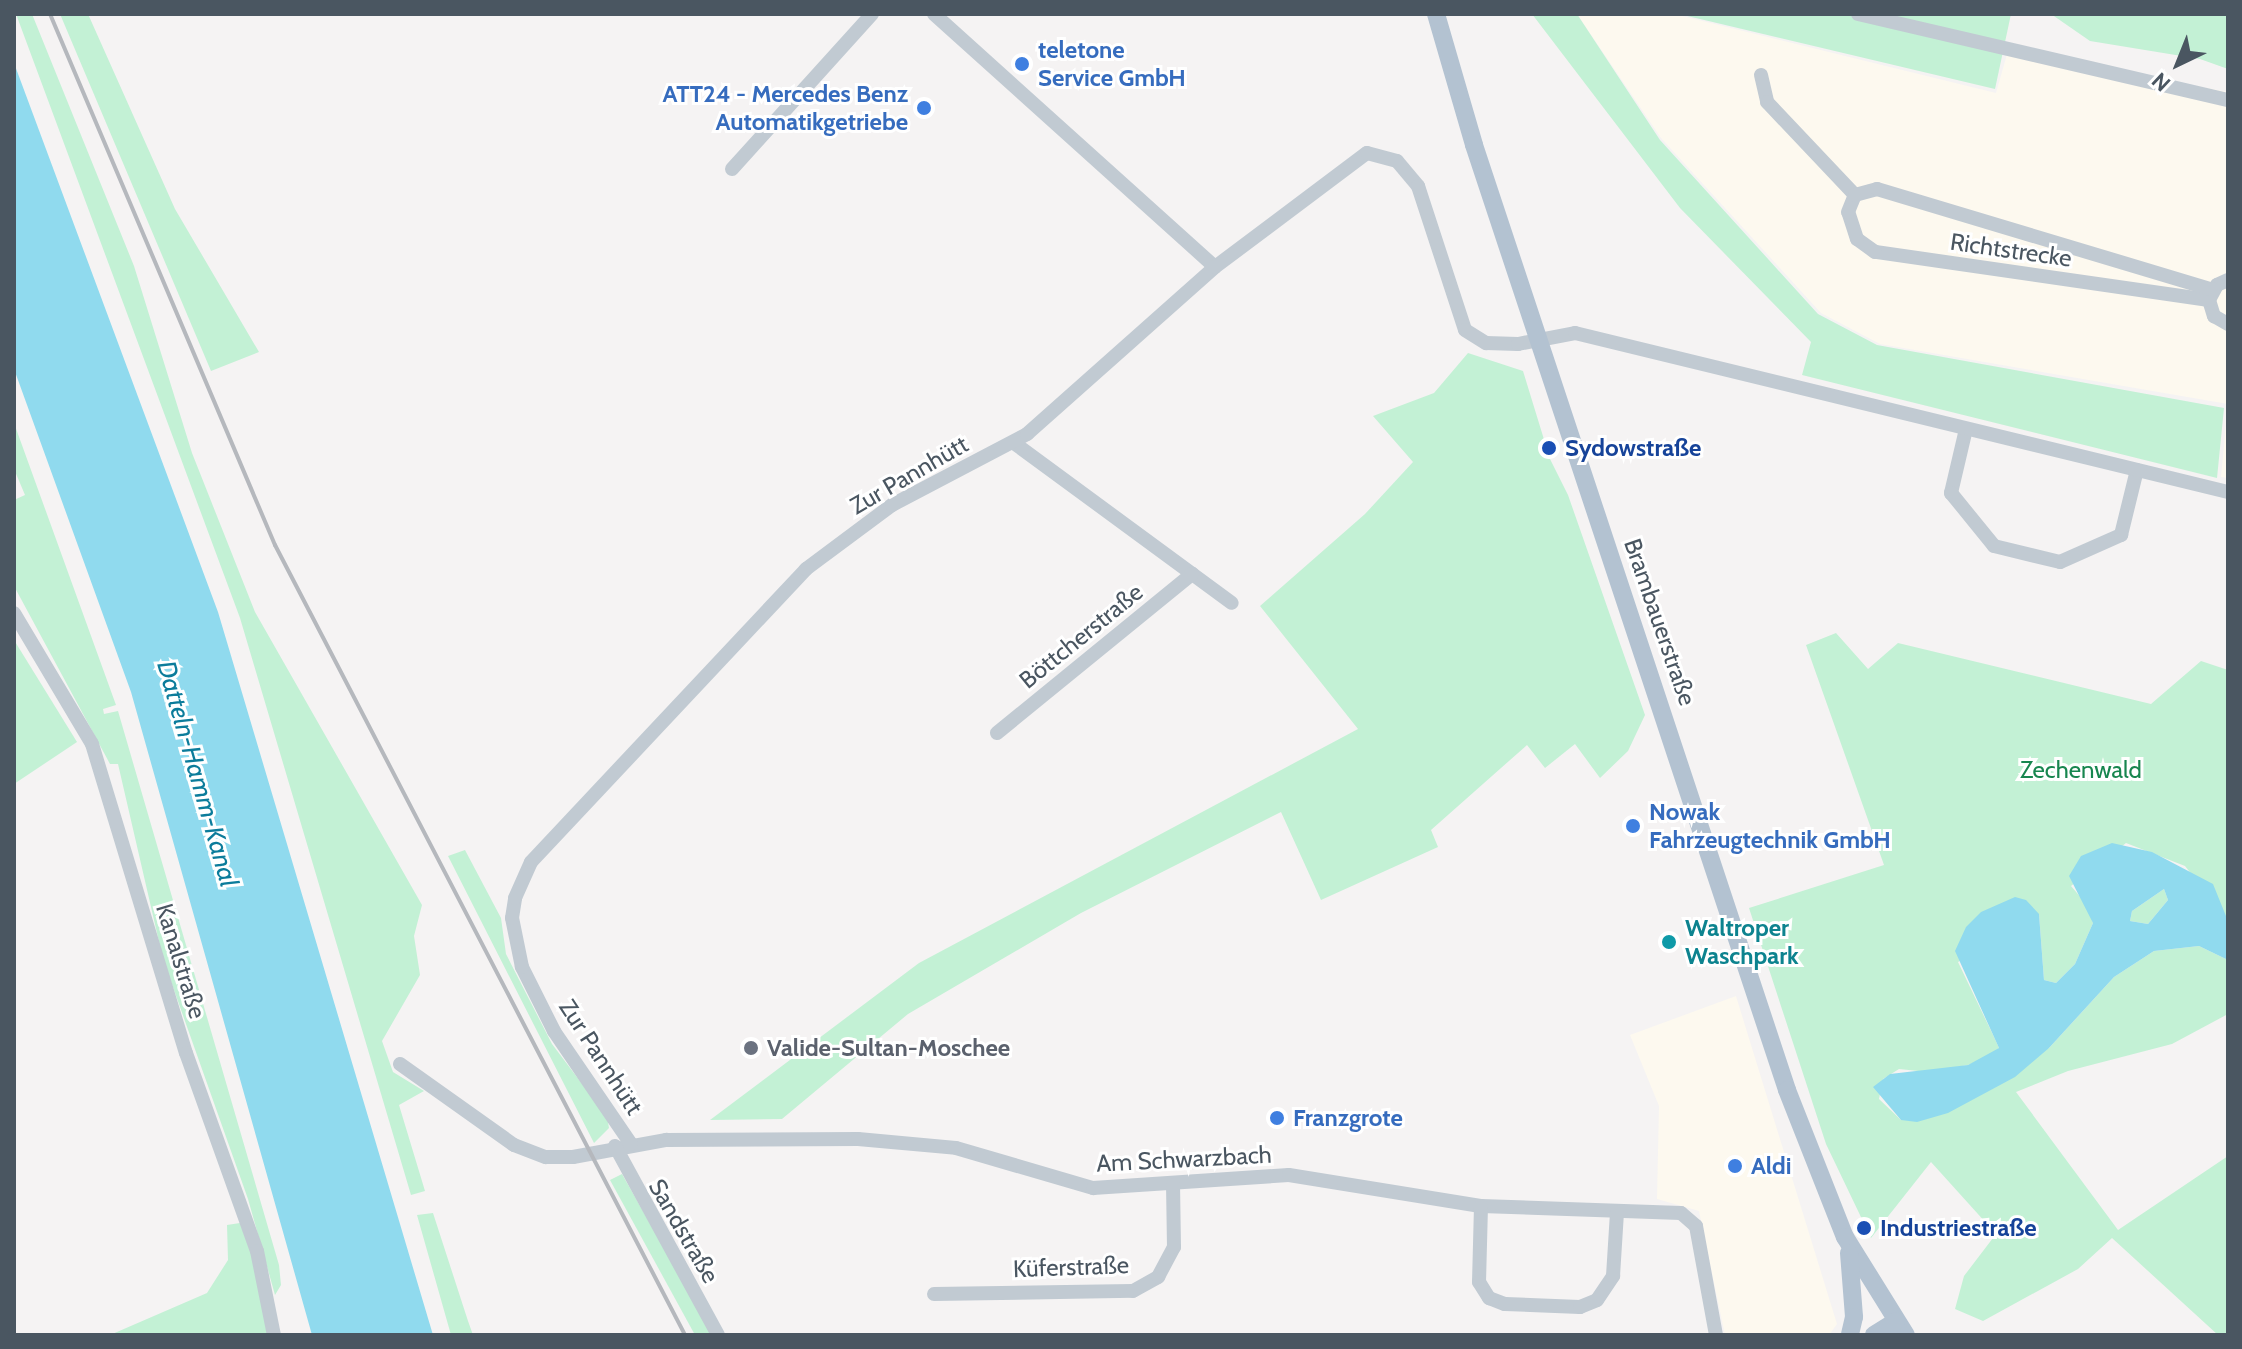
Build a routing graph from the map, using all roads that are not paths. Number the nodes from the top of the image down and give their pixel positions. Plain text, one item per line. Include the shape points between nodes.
1 (872, 14) edge
2 (934, 14) edge
3 (1436, 14) edge
4 (1858, 14) edge
5 (1761, 75) dead end
6 (2228, 100) edge
7 (732, 169) dead end
8 (1855, 195) junction
9 (1215, 267) junction
10 (2228, 280) edge
11 (2211, 295) junction
12 (2228, 324) edge
13 (1538, 339) junction
14 (1966, 429) junction
15 (1014, 443) junction
16 (2137, 470) junction
17 (2228, 492) edge
18 (1192, 574) junction
19 (1232, 603) dead end
20 (14, 613) edge
21 (997, 733) dead end
22 (400, 1064) dead end
23 (631, 1144) junction
24 (615, 1146) junction
25 (1173, 1185) junction
26 (1481, 1206) junction
27 (1617, 1212) junction
28 (1848, 1243) junction
29 (934, 1294) dead end
30 (1901, 1328) edge
31 (274, 1335) edge
32 (718, 1335) edge
33 (1716, 1335) edge
34 (1850, 1335) edge
35 (1874, 1335) edge

1 - 7 street
2 - 9 street
3 - 13 main road, Brambauerstraße
4 - 6 street
5 - 8 street via 1767,102
8 - 11 street, Richtstrecke via 1877,189
8 - 11 street, Richtstrecke via 1848,212 1850,226 1875,252
9 - 13 street, Zur Pannhütt via 1367,153 1397,161 1418,186 1465,330 1486,343
9 - 15 street, Zur Pannhütt
10 - 11 street
11 - 12 street via 2214,316
13 - 14 street via 1575,333
13 - 28 main road, Brambauerstraße via 1787,1090
14 - 16 street
14 - 16 street via 1951,493 1994,546 2007,550 2060,562 2121,535
15 - 18 street
15 - 23 street, Zur Pannhütt via 892,505 806,569 541,850 522,879 512,918 522,967 554,1031
16 - 17 street
18 - 19 street
18 - 21 street, Böttcherstraße
20 - 31 street, Kanalstraße via 92,744 186,1053 257,1251
22 - 24 street, Am Schwarzbach via 532,1154 573,1157
23 - 24 street, Am Schwarzbach
23 - 25 street, Am Schwarzbach via 858,1139 956,1148 1093,1188
24 - 32 street, Sandstraße
25 - 26 street, Am Schwarzbach via 1289,1175
25 - 29 street, Küferstraße via 1174,1247 1158,1277 1133,1291
26 - 27 street, Am Schwarzbach
26 - 27 street via 1479,1282 1489,1298 1505,1304 1580,1307 1597,1300 1613,1276
27 - 33 street, Am Schwarzbach via 1661,1211 1693,1220
28 - 30 main road, Brambauerstraße
28 - 34 main road, Brambauerstraße via 1854,1317
30 - 35 main road

